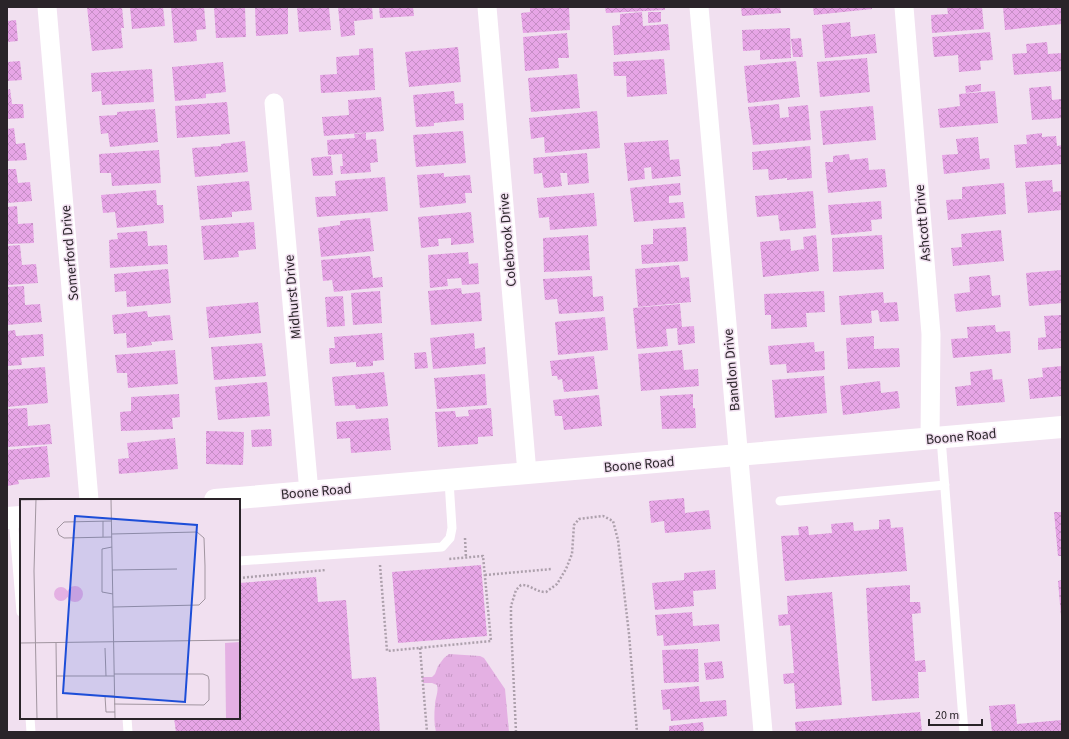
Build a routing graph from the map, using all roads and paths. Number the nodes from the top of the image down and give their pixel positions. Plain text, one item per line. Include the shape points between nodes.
1 (47, 7) edge
2 (487, 7) edge
3 (699, 7) edge
4 (904, 7) edge
5 (274, 103) dead end
6 (1062, 427) edge
7 (936, 438) junction
8 (738, 455) junction
9 (527, 473) junction
10 (449, 481) junction
11 (945, 485) junction
12 (310, 492) junction
13 (89, 499) edge
14 (227, 499) edge
15 (780, 501) dead end
16 (14, 517) edge
17 (442, 560) dead end
18 (240, 561) edge
19 (372, 566) dead end
20 (552, 569) dead end
21 (333, 570) dead end
22 (19, 571) edge
23 (485, 574) junction
24 (240, 578) edge
25 (20, 592) edge
26 (420, 648) junction
27 (30, 719) edge
28 (127, 719) edge
29 (31, 732) edge
30 (128, 732) edge
31 (426, 732) edge
32 (516, 732) edge
33 (637, 732) edge
34 (763, 732) edge
35 (964, 732) edge

1 - 13 street, Somerford Drive
2 - 9 street, Colebrook Drive
3 - 8 street, Bandlon Drive
4 - 7 street, Ashcott Drive via 931,334
5 - 12 street, Midhurst Drive
6 - 7 street, Boone Road
7 - 8 street, Boone Road
7 - 11 lane
8 - 9 street, Boone Road
8 - 34 street, Bandlon Drive
9 - 10 street, Boone Road
10 - 12 street, Boone Road
10 - 18 lane via 452,528 450,538 442,547
11 - 15 lane
11 - 35 lane
12 - 14 street, Boone Road
16 - 22 lane
17 - 23 path via 483,556
19 - 26 path via 380,565 388,651
20 - 23 path
21 - 24 path
22 - 25 lane
23 - 26 path via 491,641
26 - 31 path
27 - 29 lane
28 - 30 lane
32 - 33 path via 511,606 516,590 520,585 529,585 538,592 546,592 557,584 572,554 574,525 579,519 604,516 613,520 618,540

